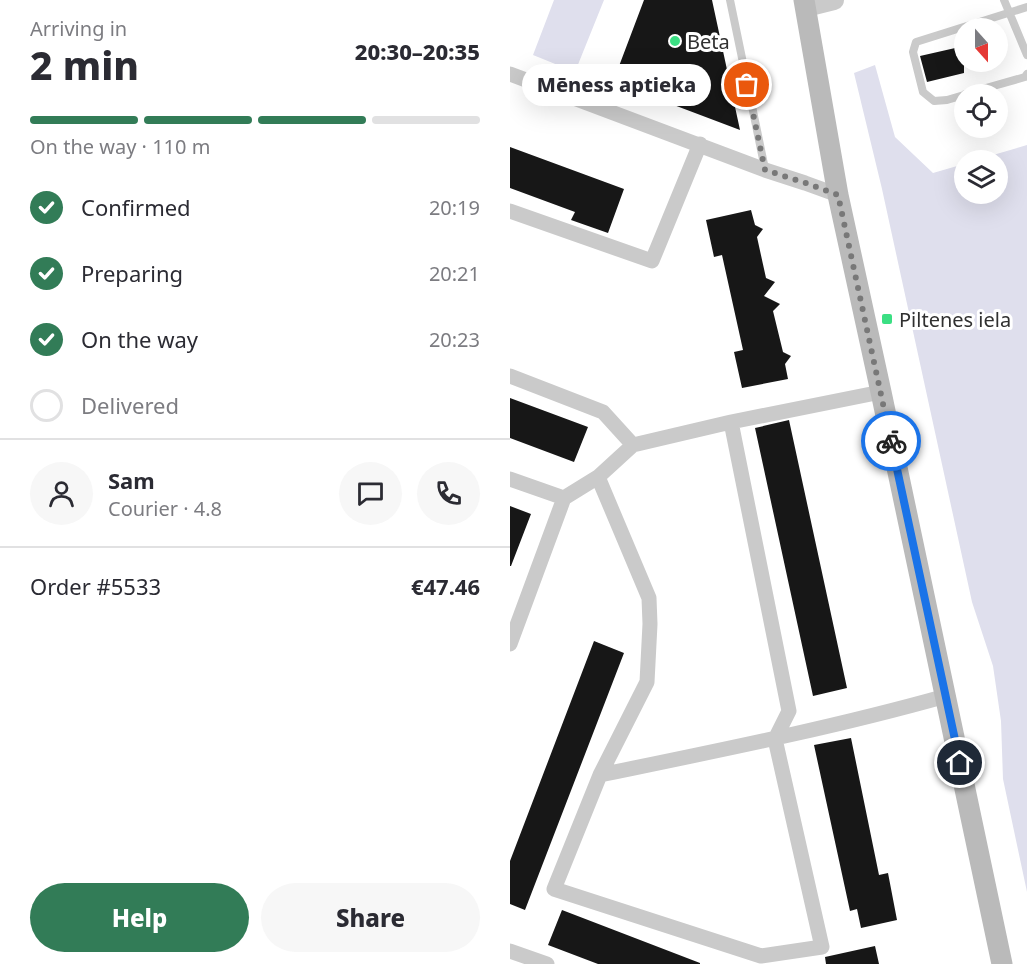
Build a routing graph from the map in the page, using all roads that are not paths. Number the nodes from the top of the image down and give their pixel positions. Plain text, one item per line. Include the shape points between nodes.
1 (730, 0) edge
2 (834, 0) edge
3 (1004, 0) edge
4 (805, 3) edge
5 (1027, 7) edge
6 (1009, 12) junction
7 (1027, 55) edge
8 (510, 74) edge
9 (1027, 74) edge
10 (1002, 84) edge
11 (954, 98) edge
12 (699, 144) junction
13 (765, 170) junction
14 (838, 195) junction
15 (510, 211) edge
16 (510, 376) edge
17 (882, 392) junction
18 (731, 422) junction
19 (633, 445) junction
20 (598, 477) junction
21 (510, 479) edge
22 (564, 498) junction
23 (510, 644) edge
24 (946, 696) junction
25 (775, 739) junction
26 (600, 775) junction
27 (510, 951) edge
28 (547, 964) edge
29 (1002, 964) edge

1 - 13 lane
2 - 4 street
3 - 6 lane
4 - 14 main road
5 - 6 lane
6 - 7 lane
6 - 11 lane via 916,42 913,52 923,92 934,101
8 - 12 street
9 - 10 lane
12 - 13 street
12 - 15 street via 652,261
13 - 14 street
14 - 17 main road
16 - 19 street via 603,412
17 - 18 street
17 - 24 main road
18 - 19 street
18 - 25 street via 789,711
19 - 20 street
20 - 22 street
20 - 26 street via 649,598 650,624 647,682
21 - 22 street
22 - 23 street
24 - 25 street
24 - 29 main road
25 - 26 street
25 - 26 street via 822,947 761,956 554,889
27 - 28 street

